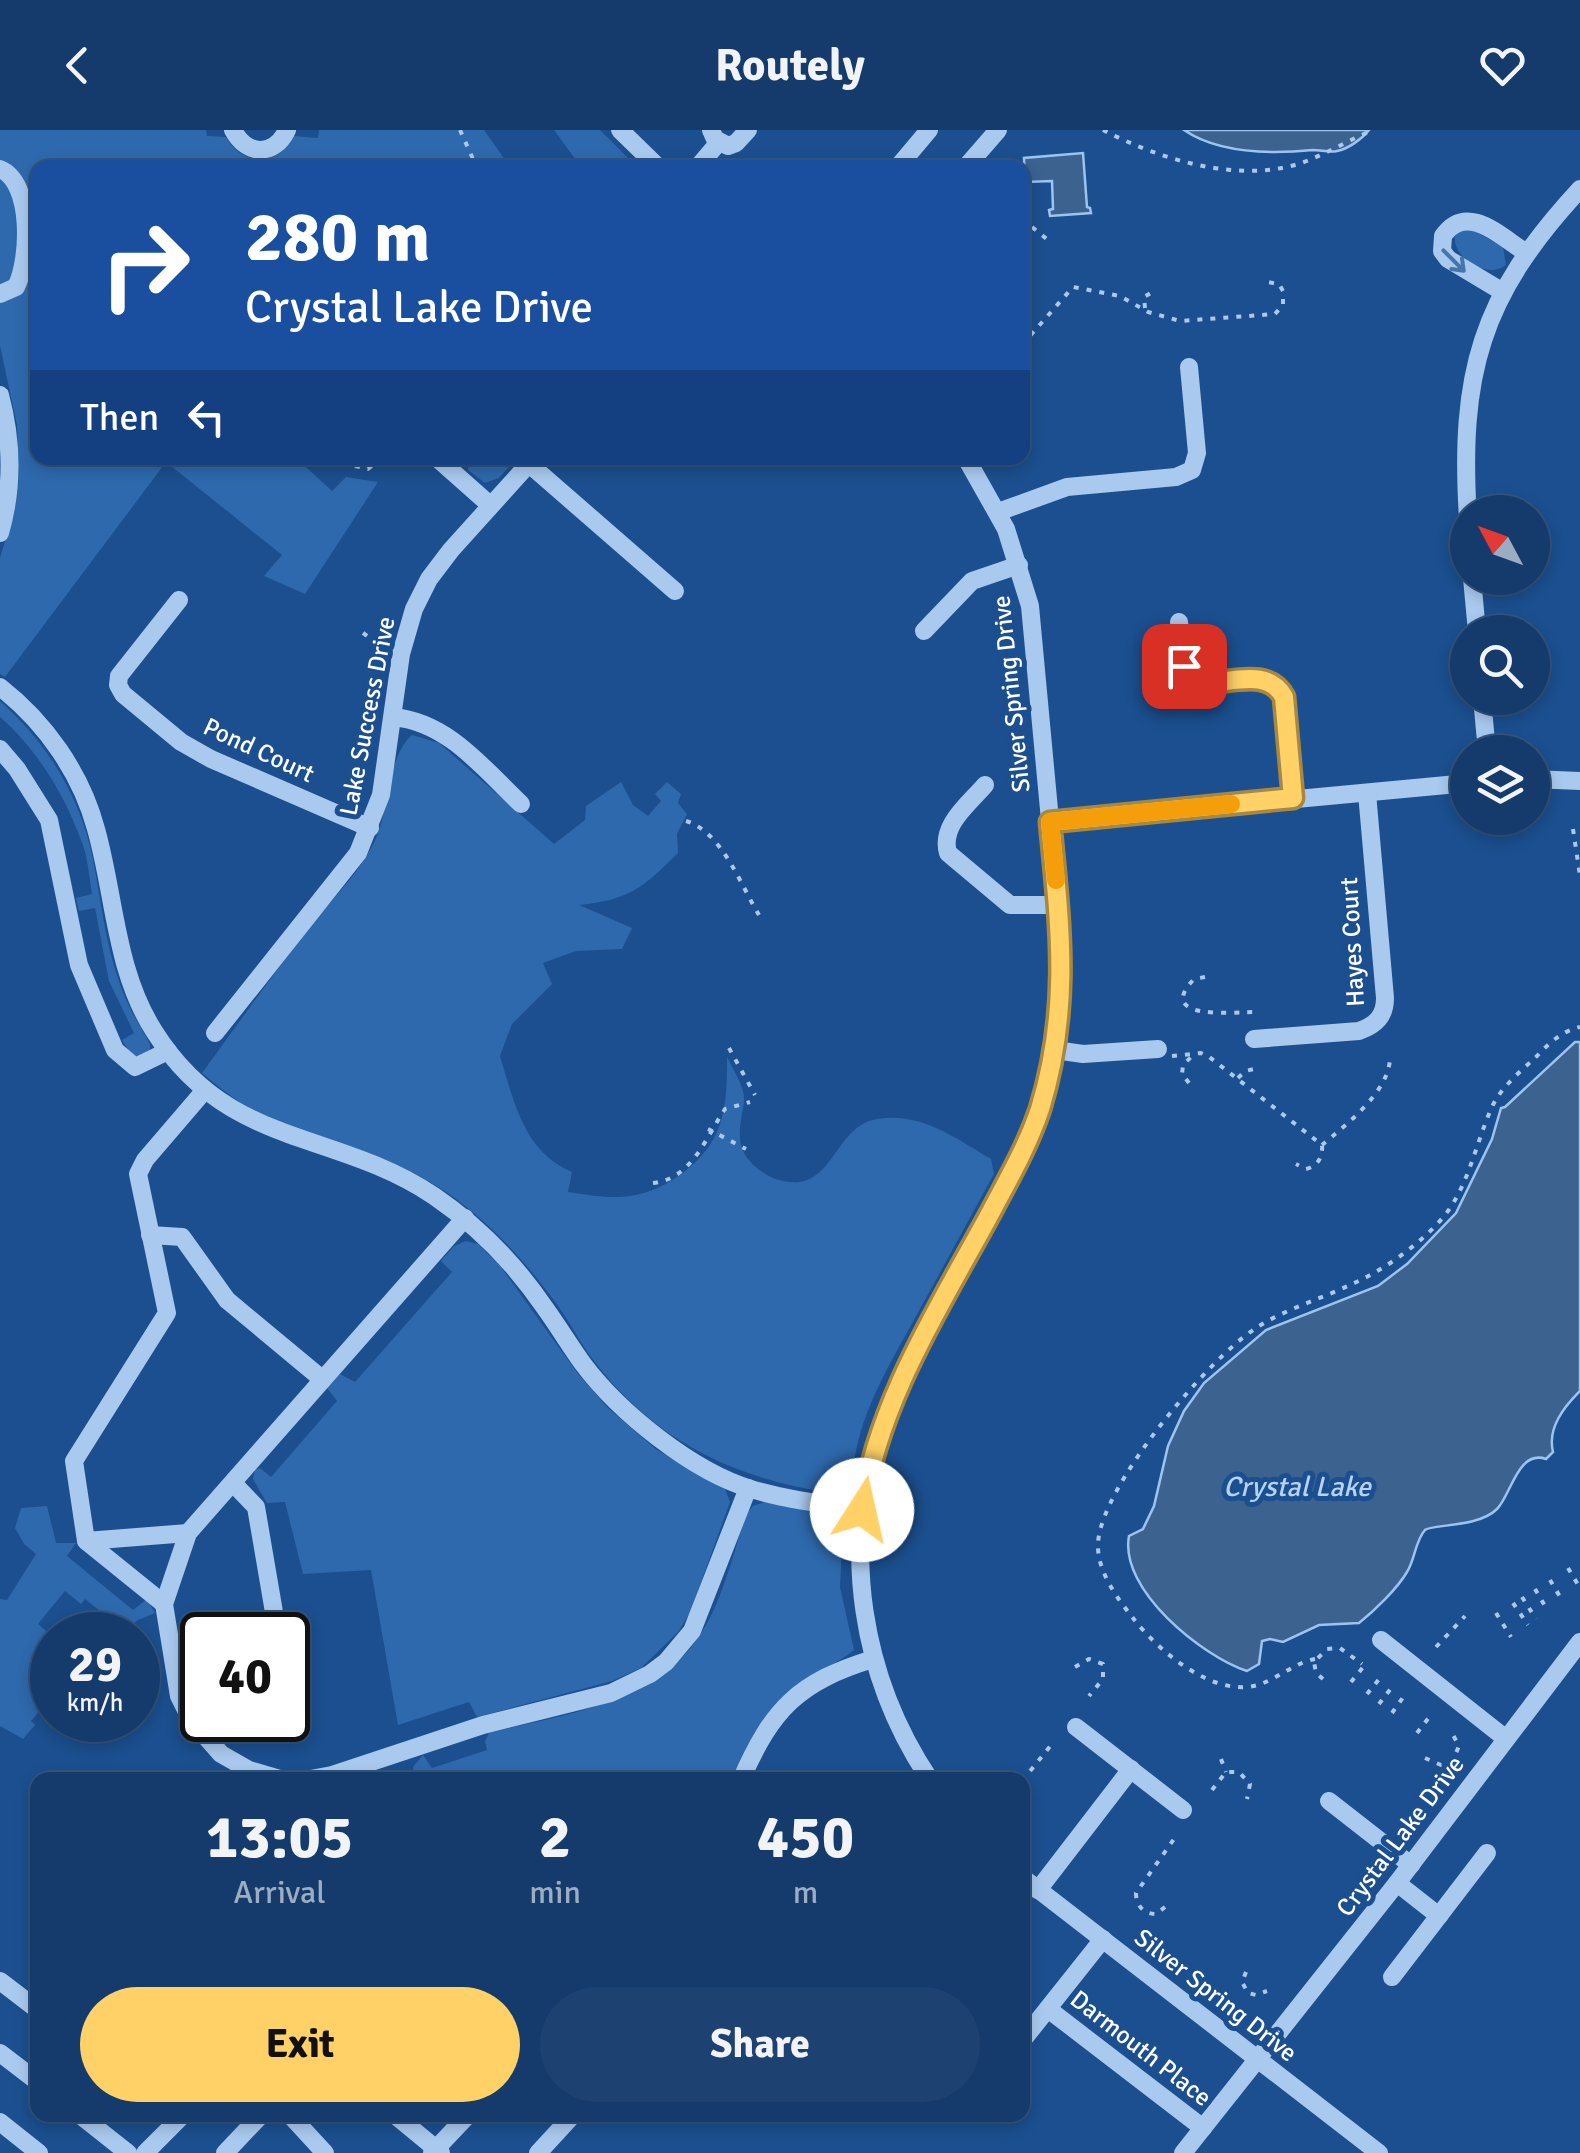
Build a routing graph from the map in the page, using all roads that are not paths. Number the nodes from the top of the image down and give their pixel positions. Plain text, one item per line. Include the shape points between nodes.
1 (233, 130) edge
2 (287, 130) edge
3 (620, 130) edge
4 (748, 130) edge
5 (929, 130) edge
6 (998, 130) edge
7 (715, 136) edge
8 (652, 160) edge
9 (701, 160) edge
10 (903, 160) edge
11 (972, 160) edge
12 (0, 169) edge
13 (1580, 188) edge
14 (1526, 252) junction
15 (1502, 292) junction
16 (0, 294) edge
17 (1188, 366) dead end
18 (0, 395) edge
19 (3, 424) edge
20 (445, 465) edge
21 (526, 465) edge
22 (536, 465) edge
23 (970, 465) edge
24 (1467, 495) edge
25 (490, 505) junction
26 (998, 512) junction
27 (0, 533) edge
28 (1019, 565) junction
29 (675, 591) dead end
30 (178, 600) dead end
31 (1178, 622) dead end
32 (924, 631) dead end
33 (0, 687) edge
34 (393, 717) junction
35 (0, 749) edge
36 (1550, 780) edge
37 (1580, 781) edge
38 (986, 785) dead end
39 (1450, 785) edge
40 (1367, 793) junction
41 (1293, 798) junction
42 (522, 804) dead end
43 (1050, 822) junction
44 (370, 828) junction
45 (1058, 905) junction
46 (215, 1033) dead end
47 (1254, 1039) dead end
48 (1055, 1050) junction
49 (168, 1051) junction
50 (1164, 1052) road end
51 (205, 1090) junction
52 (464, 1218) junction
53 (150, 1235) junction
54 (322, 1379) junction
55 (233, 1483) junction
56 (748, 1488) junction
57 (862, 1510) junction
58 (188, 1533) junction
59 (86, 1541) junction
60 (164, 1604) junction
61 (274, 1612) edge
62 (1381, 1640) dead end
63 (1580, 1642) edge
64 (873, 1659) junction
65 (180, 1697) edge
66 (1076, 1726) dead end
67 (1506, 1738) junction
68 (213, 1742) edge
69 (1131, 1770) junction
70 (256, 1772) edge
71 (341, 1772) edge
72 (745, 1772) edge
73 (925, 1772) edge
74 (1330, 1801) dead end
75 (1183, 1810) dead end
76 (1487, 1853) dead end
77 (1411, 1865) junction
78 (1030, 1884) edge
79 (1397, 1884) junction
80 (1038, 1890) junction
81 (1439, 1916) junction
82 (1102, 1939) junction
83 (1392, 1977) dead end
84 (0, 1981) edge
85 (30, 2004) edge
86 (1048, 2008) junction
87 (1030, 2031) edge
88 (0, 2053) edge
89 (1258, 2058) junction
90 (30, 2076) edge
91 (0, 2122) edge
92 (89, 2122) edge
93 (173, 2122) edge
94 (254, 2122) edge
95 (296, 2122) edge
96 (402, 2122) edge
97 (462, 2122) edge
98 (567, 2122) edge
99 (1203, 2128) junction
100 (437, 2152) edge
101 (38, 2153) edge
102 (128, 2153) edge
103 (144, 2153) edge
104 (225, 2153) edge
105 (325, 2153) edge
106 (538, 2153) edge
107 (1184, 2153) edge
108 (1379, 2153) edge

1 - 2 street via 255,150 279,144
3 - 8 street
4 - 7 street via 732,146
5 - 10 street
6 - 11 street
7 - 9 street
12 - 16 street via 12,175 25,204 22,274 16,287
13 - 14 street
14 - 15 street
14 -> 15 street via 1473,220 1456,222 1443,236 1448,259
15 - 24 street via 1478,356 1467,412
17 - 26 street via 1192,470 1068,487
18 - 19 street
19 - 27 street via 9,480
20 - 25 street
21 - 25 street, Lake Success Drive
22 - 29 street
23 - 26 street, Silver Spring Drive
25 - 34 street, Lake Success Drive via 429,579 414,609
26 - 28 street, Silver Spring Drive
28 - 32 street via 972,581
28 - 43 street, Silver Spring Drive via 1035,642
30 - 44 street, Pond Court via 119,676 123,694 211,759
31 - 41 street via 1189,679 1266,679 1280,688
33 - 49 street via 46,732 87,802 130,982
34 - 42 street via 446,734
34 - 44 street, Lake Success Drive
35 - 49 street via 50,820 79,965 116,1050 135,1067
36 - 37 street
38 - 45 street via 950,827 948,852 1010,906
39 - 40 street
40 - 41 street
40 - 47 street, Hayes Court via 1383,1014 1359,1032
41 - 43 street
43 - 45 street, Silver Spring Drive
44 - 46 street, Lake Success Drive via 344,873
45 - 48 street, Silver Spring Drive via 1062,987
48 - 50 street
48 - 57 street, Silver Spring Drive via 1021,1155 892,1400
49 - 51 street
51 - 52 street via 250,1120 409,1182
51 - 53 street via 138,1174
52 - 54 street
52 - 56 street via 520,1274 582,1362 630,1415 668,1446
53 - 54 street via 182,1237 228,1300
53 - 59 street via 167,1313 74,1461
54 - 55 street
55 - 58 street
55 - 61 street via 257,1514
56 - 57 street
56 - 71 street via 692,1631 650,1674 611,1693 483,1725
57 - 64 street, Silver Spring Drive via 860,1583
58 - 59 street
58 - 60 street
59 - 60 street
60 - 65 street
62 - 67 street
63 - 67 street, Crystal Lake Drive
64 - 72 street via 787,1703
64 - 73 street, Silver Spring Drive via 898,1728
66 - 69 street
67 - 77 street, Crystal Lake Drive
68 - 70 street via 221,1754
69 - 75 street
69 - 80 street
74 - 77 street
76 - 81 street
77 - 79 street, Crystal Lake Drive
78 - 80 street, Silver Spring Drive
79 - 81 street
79 - 89 street, Crystal Lake Drive
80 - 82 street, Silver Spring Drive
81 - 83 street
82 - 86 street
82 - 89 street, Silver Spring Drive
84 - 85 street
86 - 87 street
86 - 99 street, Darmouth Place
88 - 90 street
89 - 99 street, Crystal Lake Drive
89 - 108 street, Silver Spring Drive
91 - 101 street
92 - 102 street
93 - 103 street
94 - 104 street
95 - 105 street
96 - 100 street
97 - 100 street
98 - 106 street
99 - 107 street, Crystal Lake Drive

